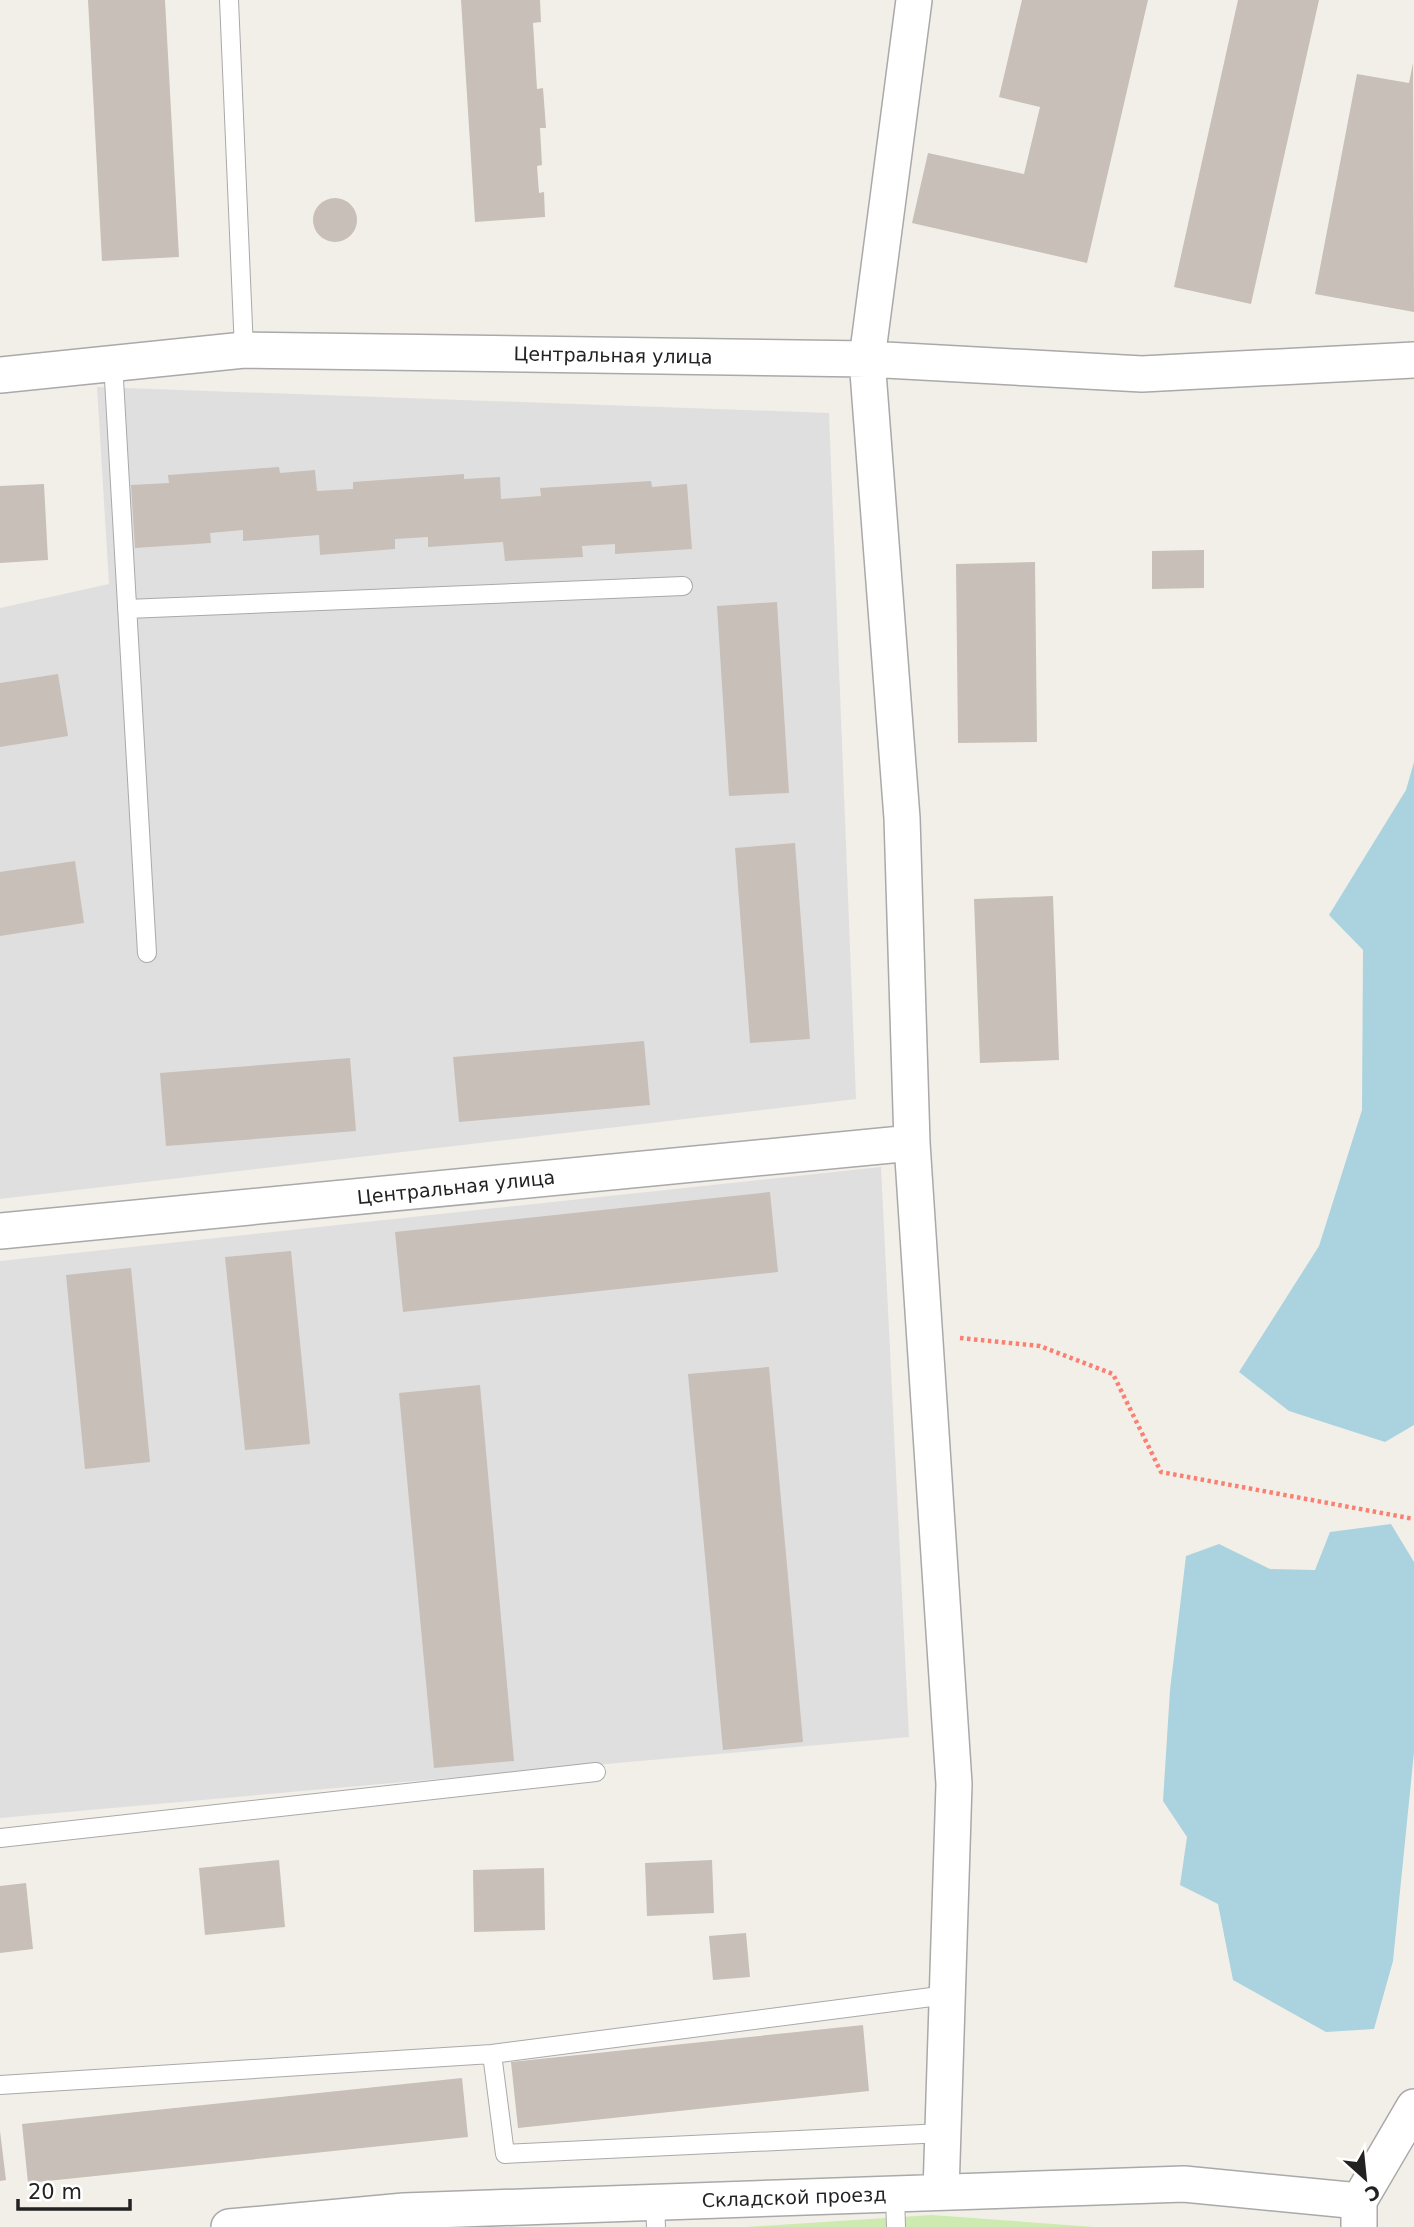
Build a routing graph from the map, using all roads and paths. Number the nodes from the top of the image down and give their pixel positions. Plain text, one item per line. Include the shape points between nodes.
1 (229, 0) edge
2 (914, 0) edge
3 (244, 350) junction
4 (867, 359) junction
5 (1414, 360) edge
6 (113, 362) junction
7 (0, 375) edge
8 (683, 586) dead end
9 (127, 610) junction
10 (147, 953) dead end
11 (912, 1143) junction
12 (0, 1231) edge
13 (925, 1334) junction
14 (1414, 1519) edge
15 (596, 1772) dead end
16 (0, 1838) edge
17 (947, 1995) junction
18 (492, 2054) junction
19 (0, 2085) edge
20 (1414, 2107) edge
21 (943, 2133) junction
22 (941, 2192) junction
23 (895, 2210) edge
24 (656, 2214) edge
25 (1359, 2214) edge
26 (404, 2219) edge
27 (229, 2227) edge

1 - 3 lane
2 - 4 street
3 - 4 street, Центральная улица
3 - 6 street, Центральная улица
4 - 5 street, Центральная улица via 1142,374
4 - 11 street via 902,818
6 - 7 street, Центральная улица
6 - 9 lane
8 - 9 lane
9 - 10 lane
11 - 12 street, Центральная улица
11 - 13 street
13 - 14 path via 1040,1346 1113,1374 1161,1472
13 - 17 street via 954,1784
15 - 16 lane
17 - 18 lane
17 - 21 street
18 - 19 lane
18 - 21 lane via 505,2154
20 - 25 street
21 - 22 street
22 - 23 street, Складской проезд
22 - 25 street, Складской проезд via 1184,2184
23 - 24 street, Складской проезд
24 - 26 street, Складской проезд
26 - 27 street, Складской проезд

